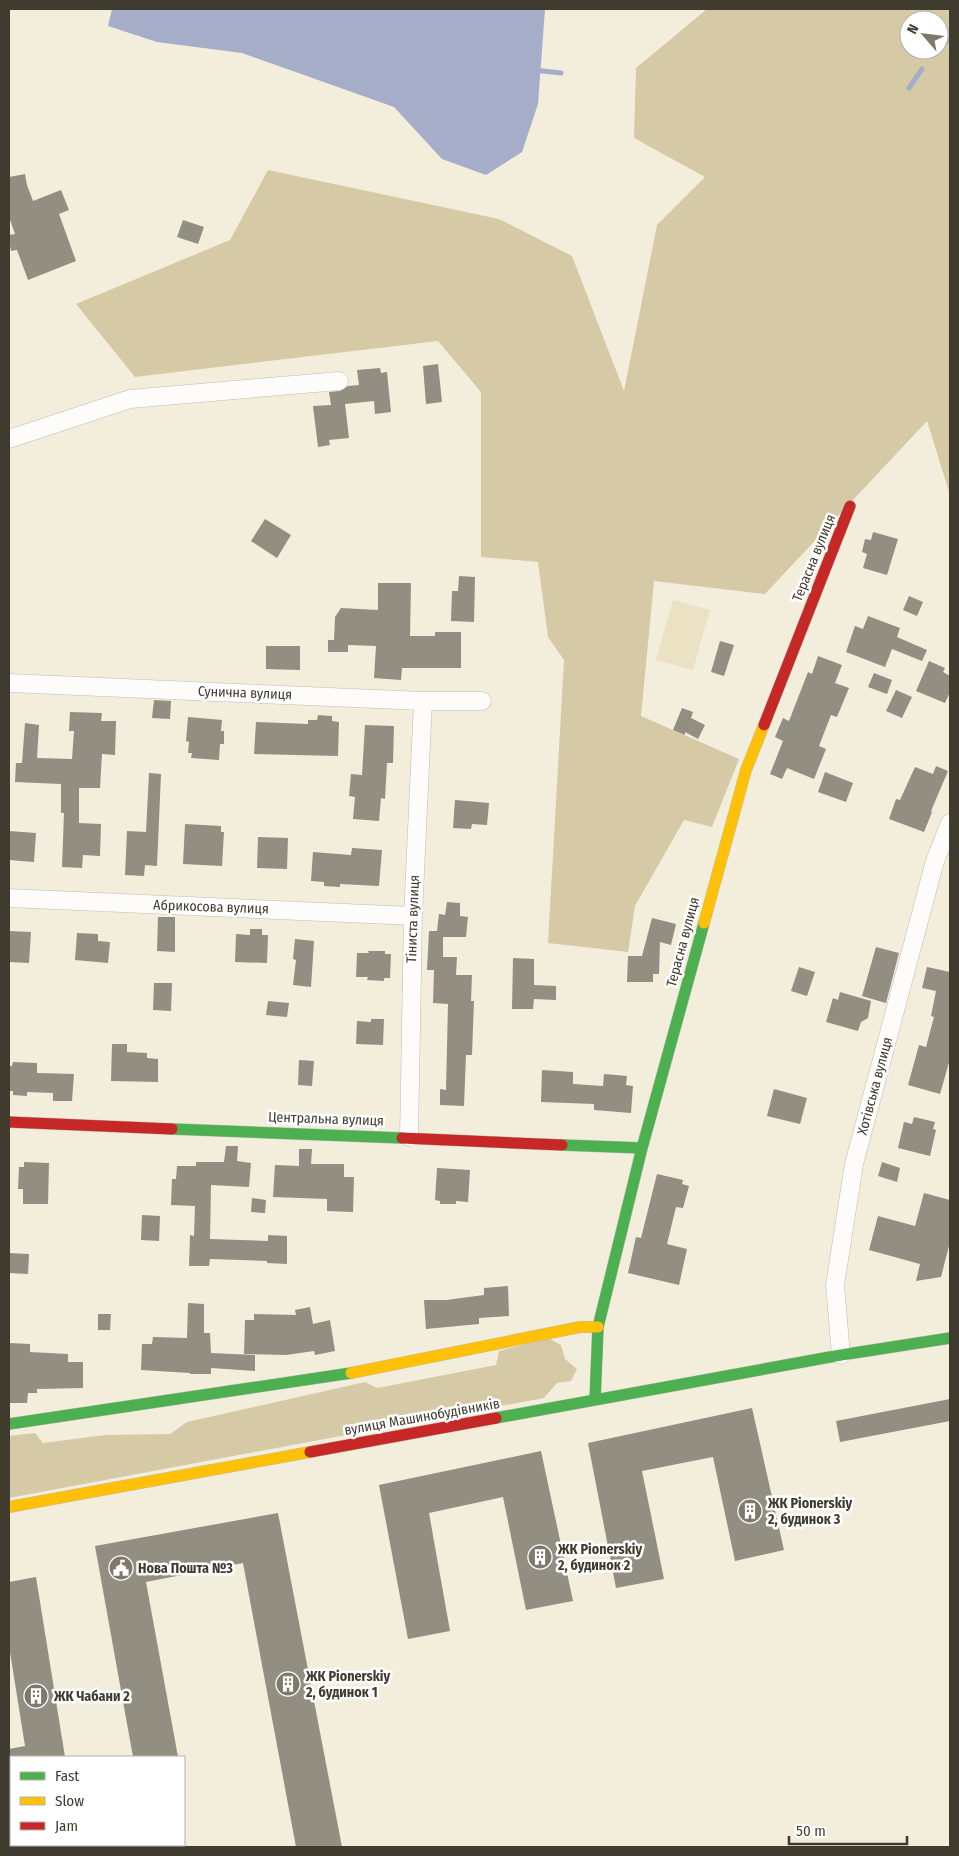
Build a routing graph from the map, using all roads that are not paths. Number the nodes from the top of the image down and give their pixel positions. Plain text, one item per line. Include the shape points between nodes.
1 (339, 382) dead end
2 (9, 439) edge
3 (850, 506) dead end
4 (9, 683) edge
5 (423, 700) junction
6 (482, 701) dead end
7 (950, 823) edge
8 (9, 898) edge
9 (413, 916) junction
10 (9, 1122) edge
11 (409, 1137) junction
12 (642, 1148) junction
13 (598, 1327) junction
14 (950, 1338) edge
15 (841, 1355) junction
16 (595, 1400) junction
17 (9, 1424) edge
18 (9, 1507) edge

1 - 2 street via 130,399
3 - 12 street, Терасна вулиця via 746,770
4 - 5 street, Сунична вулиця
5 - 6 street, Сунична вулиця
5 - 9 street, Тіниста вулиця
7 - 15 street, Хотівська вулиця via 935,860 854,1164 835,1285
8 - 9 street, Абрикосова вулиця
9 - 11 street, Тіниста вулиця
10 - 11 street, Центральна вулиця
11 - 12 street, Центральна вулиця
12 - 13 street, Терасна вулиця
13 - 16 street, Терасна вулиця
13 - 17 street via 580,1327 329,1377
14 - 15 street, вулиця Машинобудівників
15 - 16 street, вулиця Машинобудівників
16 - 18 street, вулиця Машинобудівників

